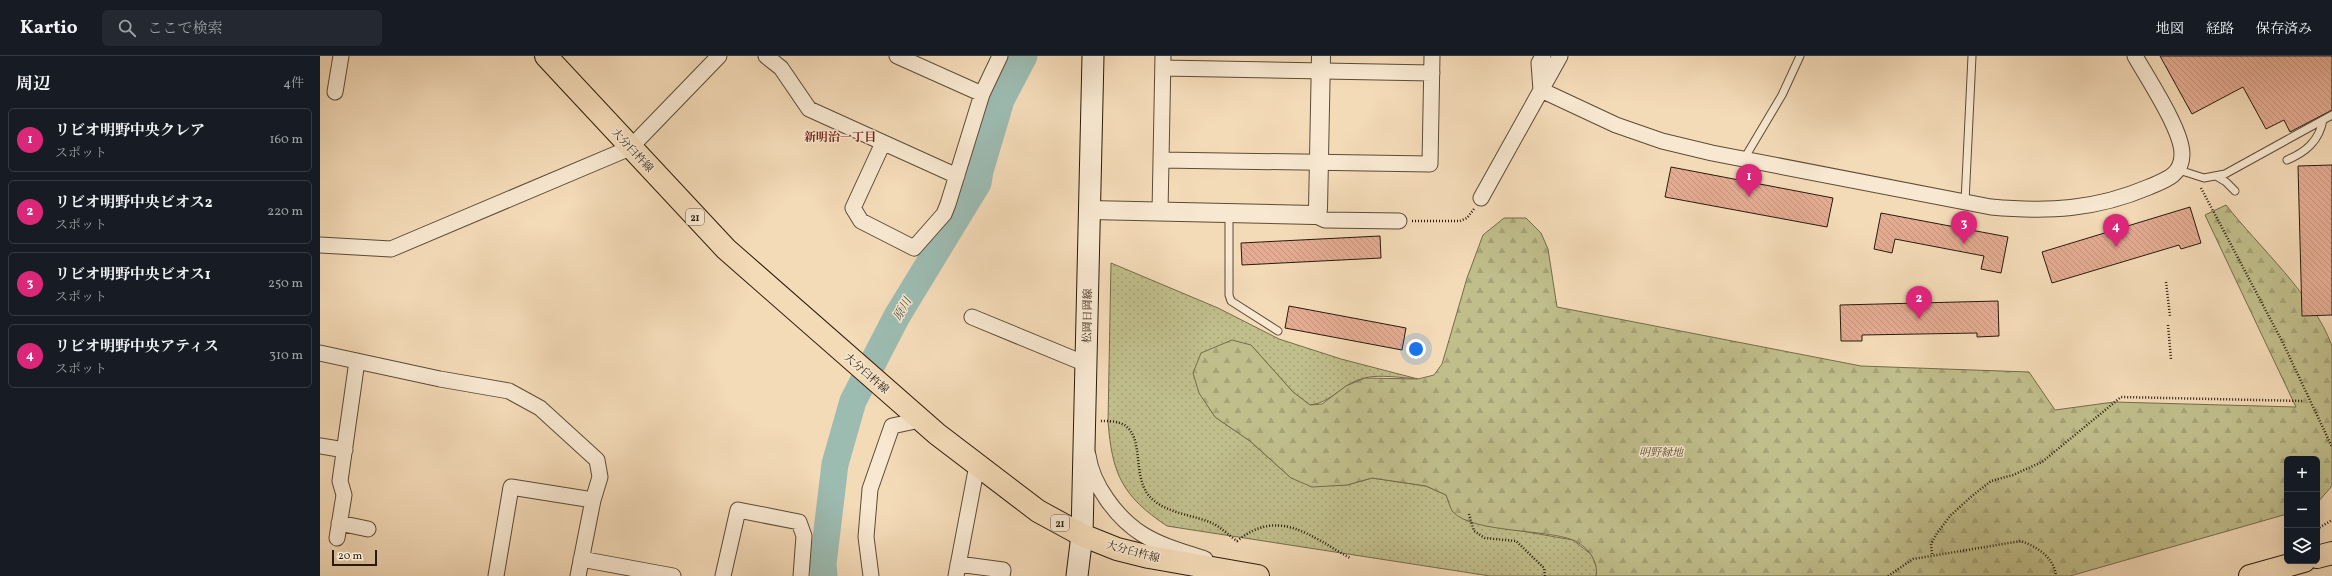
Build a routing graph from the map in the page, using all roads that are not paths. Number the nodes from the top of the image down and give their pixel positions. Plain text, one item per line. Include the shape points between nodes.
1 (341, 56) edge
2 (546, 56) edge
3 (719, 56) edge
4 (766, 56) edge
5 (897, 56) edge
6 (1000, 56) edge
7 (1094, 56) edge
8 (1432, 56) edge
9 (1543, 56) edge
10 (1560, 56) edge
11 (1800, 56) edge
12 (1972, 56) edge
13 (2135, 56) edge
14 (1163, 62) edge
15 (1321, 63) edge
16 (1432, 73) junction
17 (1541, 90) junction
18 (335, 92) dead end
19 (982, 94) junction
20 (2332, 115) edge
21 (2323, 120) junction
22 (883, 143) junction
23 (630, 148) junction
24 (1744, 159) junction
25 (1161, 160) junction
26 (2287, 160) dead end
27 (1319, 162) junction
28 (2179, 170) junction
29 (957, 176) junction
30 (2216, 176) junction
31 (2235, 191) dead end
32 (1481, 198) road end
33 (1965, 202) junction
34 (1090, 210) junction
35 (1160, 212) junction
36 (1229, 214) junction
37 (1314, 215) junction
38 (1398, 221) road end
39 (320, 245) edge
40 (972, 317) dead end
41 (1278, 331) dead end
42 (320, 353) edge
43 (357, 361) junction
44 (1086, 364) junction
45 (920, 420) junction
46 (1093, 425) junction
47 (320, 446) edge
48 (346, 450) junction
49 (978, 465) junction
50 (593, 500) junction
51 (339, 523) junction
52 (368, 529) dead end
53 (1082, 535) junction
54 (336, 538) dead end
55 (2332, 553) edge
56 (2320, 557) edge
57 (581, 559) junction
58 (2293, 564) edge
59 (957, 570) edge
60 (2259, 573) edge
61 (496, 576) edge
62 (578, 576) edge
63 (673, 576) edge
64 (723, 576) edge
65 (802, 576) edge
66 (871, 576) edge
67 (1002, 576) edge
68 (1077, 576) edge
69 (1257, 576) edge
70 (2290, 576) edge

1 - 18 street
2 - 23 main road, 大分臼杵線 / 21
3 - 23 street
4 - 22 street via 781,68 809,109
5 - 19 street
6 - 19 street
7 - 34 main road, 松岡日岡線
8 - 16 street
9 - 17 street via 1539,63
10 - 17 street
11 - 24 lane via 1782,95
12 - 33 lane
13 - 28 street via 2179,138 2182,155
14 - 15 street
14 - 25 street
15 - 16 street
15 - 27 street
16 - 27 street via 1430,164
17 - 24 street via 1616,125 1662,141
17 - 32 street
19 - 29 street
20 - 21 lane
21 - 26 lane via 2321,130 2308,148
21 - 30 lane via 2225,174
22 - 29 street
22 - 29 street via 853,208 861,221 914,248 944,214
23 - 39 street via 391,249
23 - 45 main road, 大分臼杵線 / 21 via 726,249
24 - 33 street
25 - 27 street
25 - 35 street
27 - 37 street via 1318,209
28 - 30 lane via 2204,178
28 - 33 street via 2164,181 2141,191 2083,208 2019,210
30 - 31 lane
34 - 35 street
34 - 44 main road, 松岡日岡線
35 - 36 street
36 - 37 street
36 - 41 lane via 1231,301
37 - 38 street via 1325,220
40 - 44 street
42 - 43 street
43 - 48 street
43 - 50 street via 509,391 540,408 597,460 600,477
44 - 46 main road, 松岡日岡線
45 - 49 main road, 大分臼杵線 / 21
45 - 66 street via 892,426 870,489 866,537
46 - 53 main road, 松岡日岡線
46 - 69 street via 1089,461 1098,484 1127,521 1142,534 1159,542
47 - 48 street
48 - 51 street via 340,481 344,495
49 - 53 main road, 大分臼杵線 / 21 via 1038,511
49 - 59 street
50 - 57 street
50 - 61 street via 511,487
51 - 52 street
51 - 54 street
53 - 68 main road, 松岡日岡線
53 - 69 main road, 大分臼杵線 / 21 via 1117,549 1149,557
55 - 56 main road
57 - 62 street
57 - 63 street
58 - 60 main road
59 - 67 street via 1003,570
60 - 70 street
64 - 65 street via 738,510 799,522 804,536

